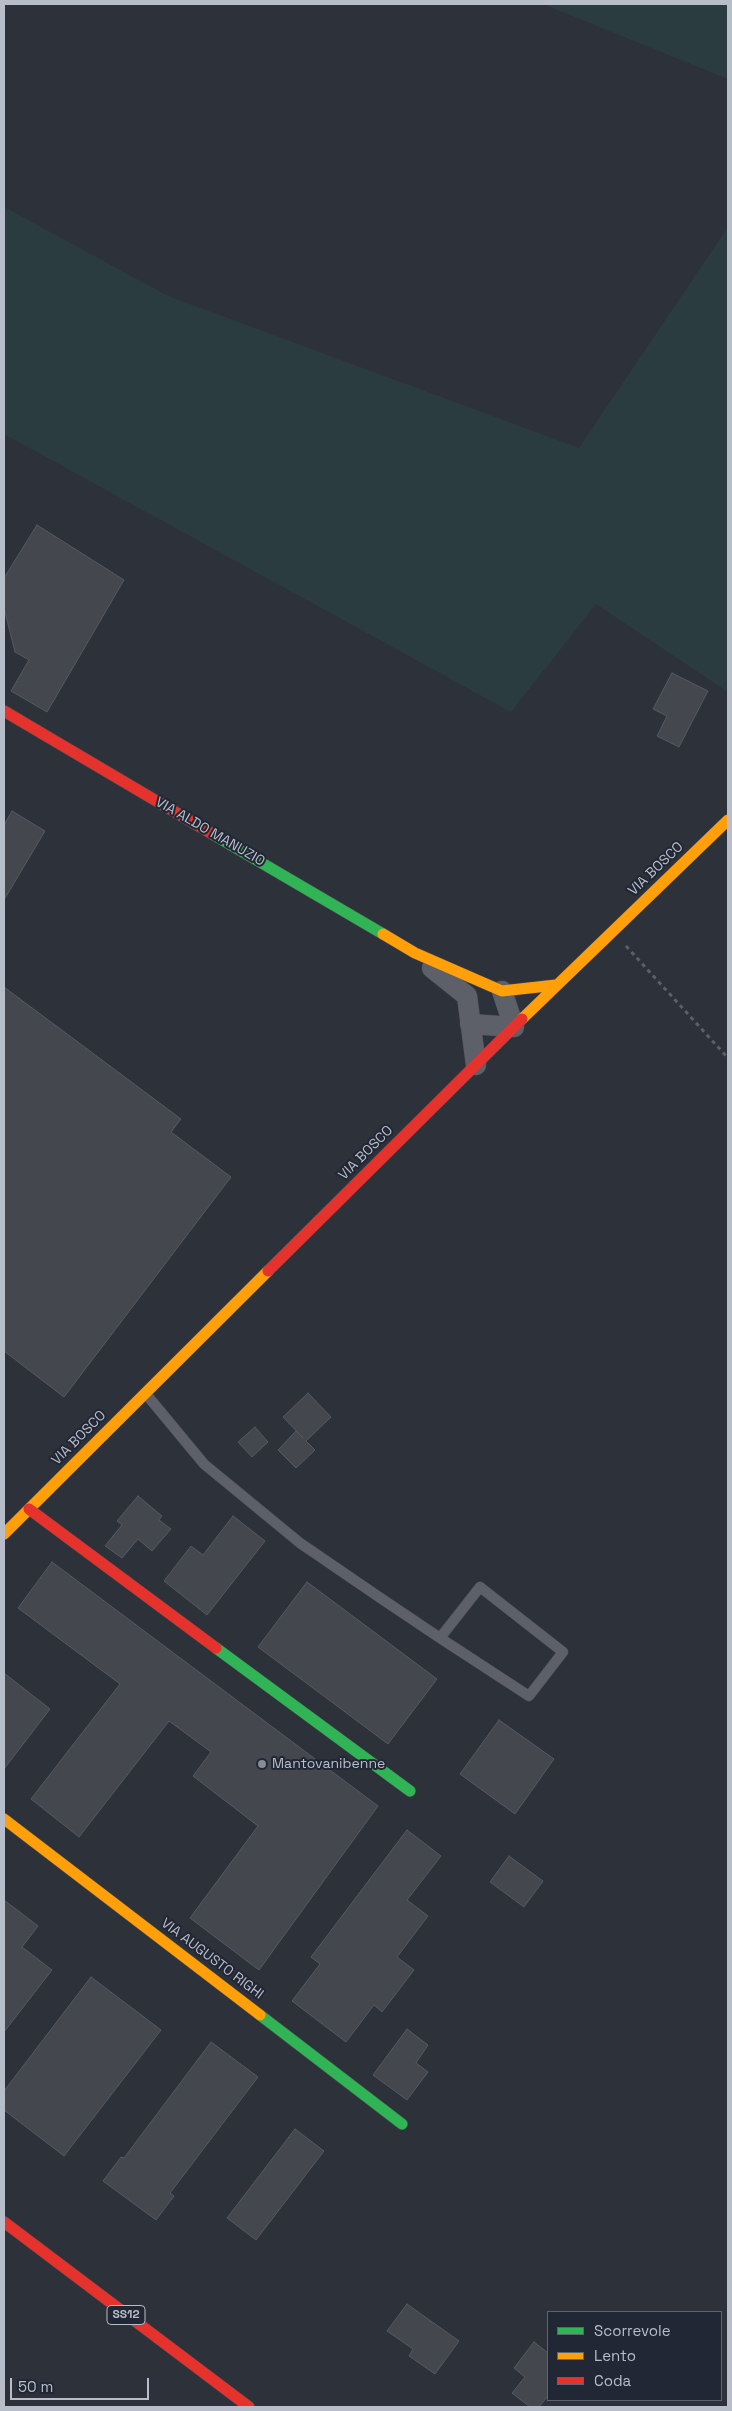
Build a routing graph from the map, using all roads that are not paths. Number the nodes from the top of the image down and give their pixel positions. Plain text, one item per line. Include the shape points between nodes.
1 (4, 712) edge
2 (728, 820) edge
3 (415, 953) junction
4 (556, 985) junction
5 (502, 991) junction
6 (470, 1024) junction
7 (514, 1027) junction
8 (476, 1065) junction
9 (146, 1393) junction
10 (13, 1519) edge
11 (440, 1638) junction
12 (410, 1791) dead end
13 (4, 1819) edge
14 (402, 2124) dead end
15 (4, 2222) edge
16 (249, 2407) edge

1 - 3 street, VIA ALDO MANUZIO
2 - 4 street, VIA BOSCO
3 - 5 street, VIA ALDO MANUZIO
3 - 6 street, VIA ALDO MANUZIO via 467,996
4 - 5 street, VIA ALDO MANUZIO
4 - 7 street, VIA BOSCO
5 - 7 street
6 - 7 street
6 - 8 street, VIA ALDO MANUZIO
7 - 8 street, VIA BOSCO
8 - 9 street, VIA BOSCO
9 - 10 street, VIA BOSCO
9 - 11 lane via 204,1464 300,1543
10 - 12 street, VIA BOSCO
11 - 11 lane via 529,1696 563,1652 480,1587
13 - 14 street, VIA AUGUSTO RIGHI
15 - 16 street, SS12

